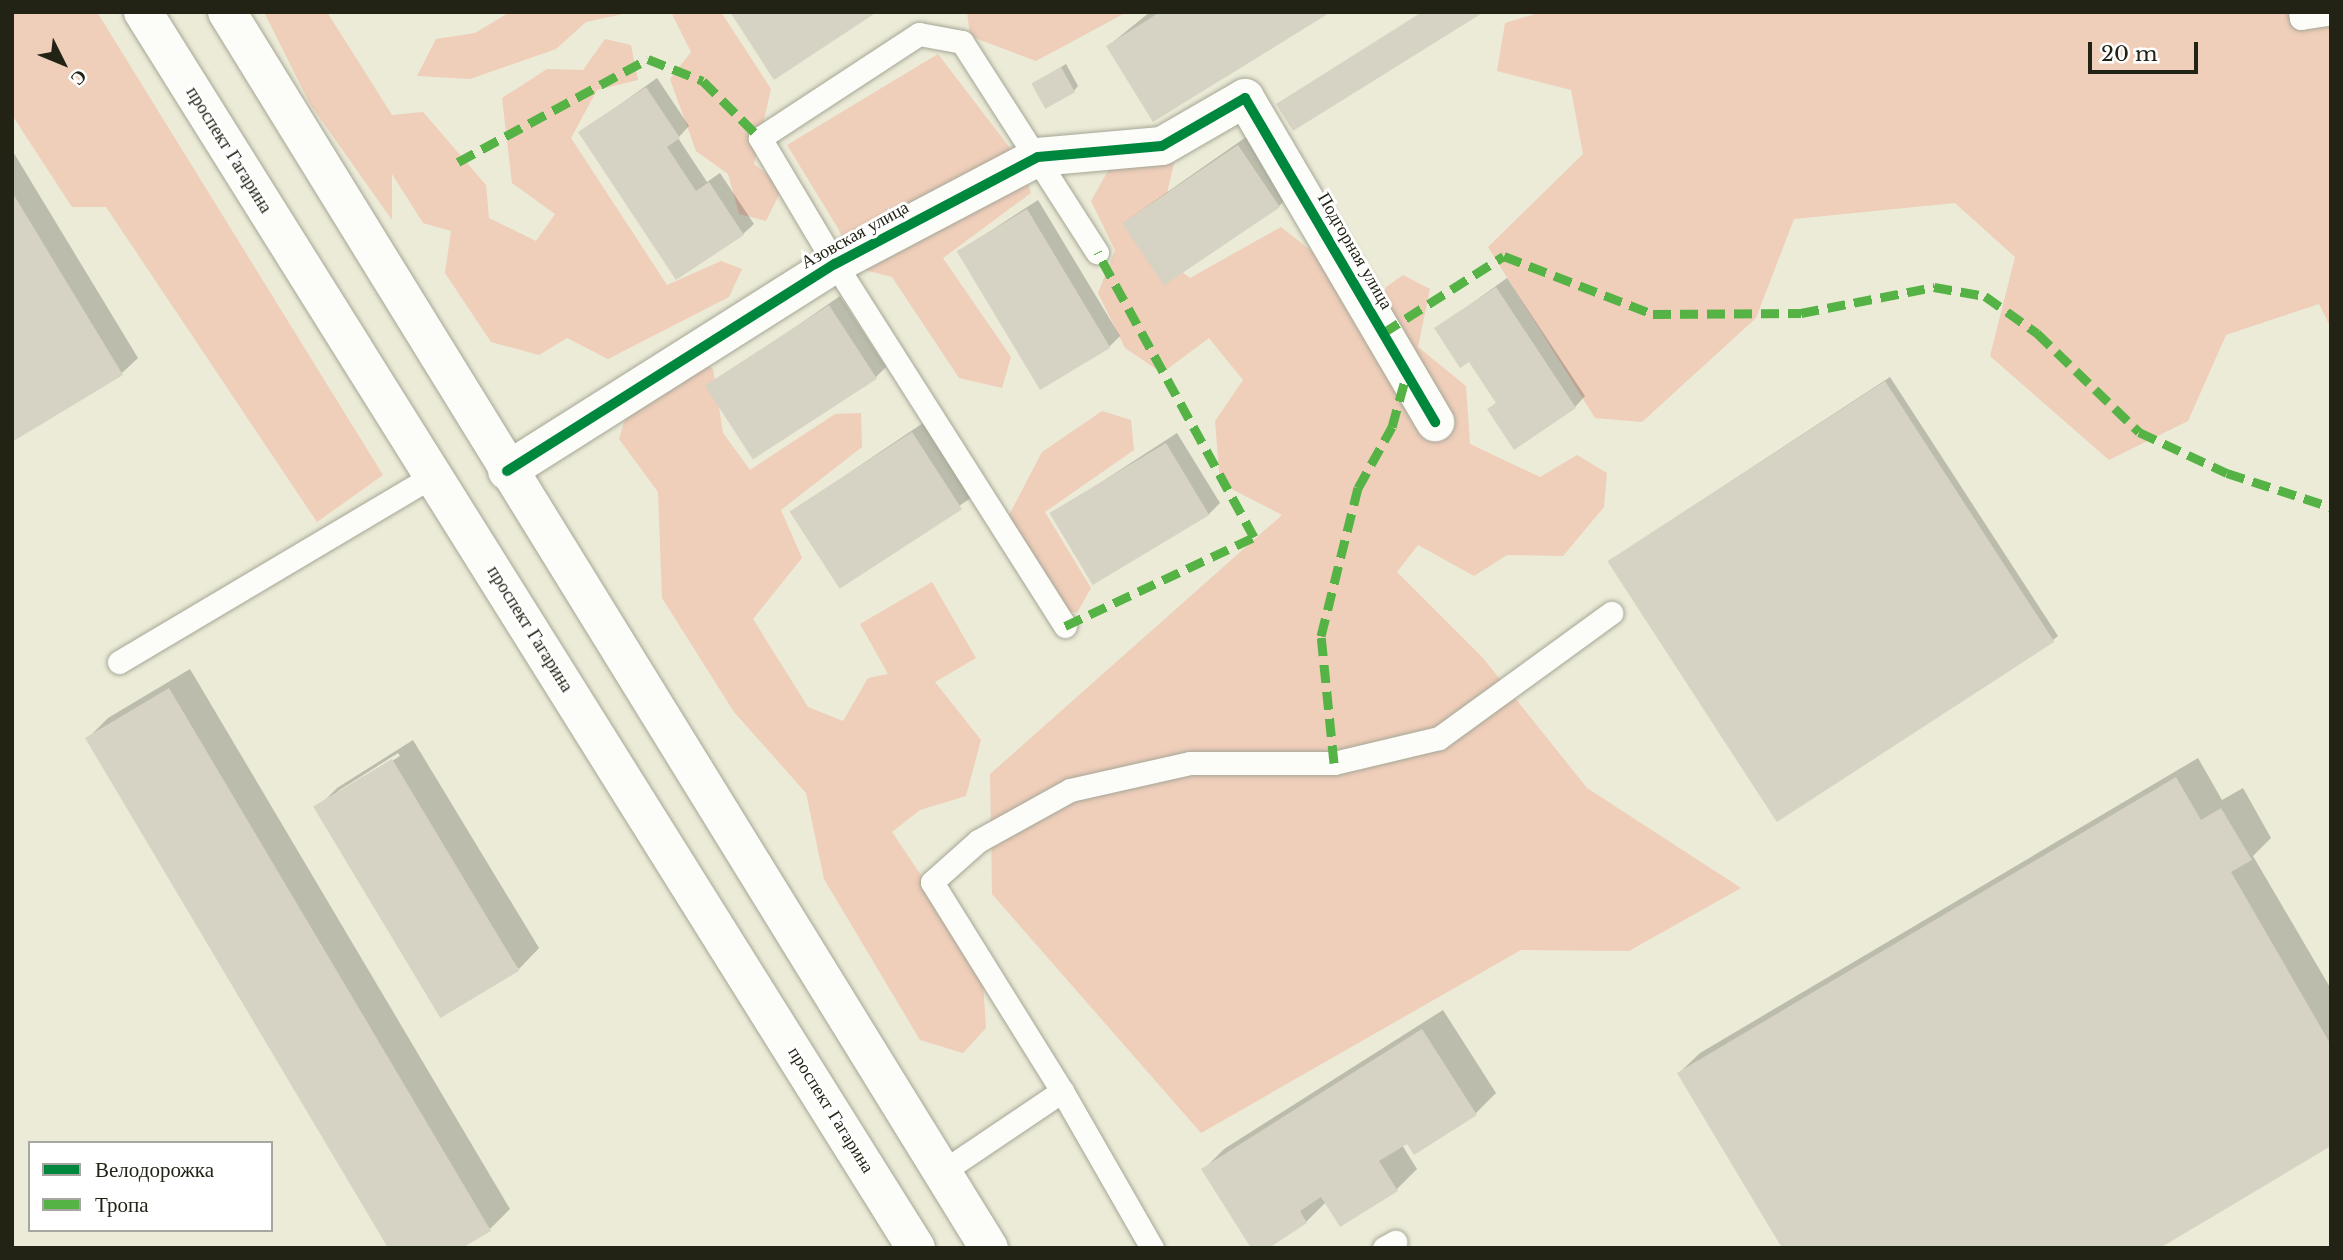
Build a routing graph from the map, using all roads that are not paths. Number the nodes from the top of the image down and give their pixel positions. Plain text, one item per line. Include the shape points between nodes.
1 (143, 12) edge
2 (228, 12) edge
3 (2300, 12) edge
4 (2331, 13) edge
5 (1245, 98) joint
6 (1038, 157) junction
7 (1097, 252) dead end
8 (835, 264) junction
9 (1435, 422) dead end
10 (508, 471) junction
11 (434, 475) junction
12 (1611, 613) dead end
13 (1065, 626) dead end
14 (120, 662) dead end
15 (1062, 1091) junction
16 (942, 1172) junction
17 (916, 1248) edge
18 (989, 1248) edge
19 (1152, 1248) edge

1 - 11 main road, проспект Гагарина
2 - 10 main road
3 - 4 lane via 2301,18
5 - 6 main road, Азовская улица via 1162,146
5 - 9 main road, Подгорная улица
6 - 7 lane
6 - 8 main road, Азовская улица
6 - 8 lane via 962,42 919,34 760,138
8 - 10 main road, Азовская улица
8 - 13 lane
10 - 16 main road
11 - 14 lane
11 - 17 main road, проспект Гагарина
12 - 15 lane via 1439,738 1334,764 1190,763 1070,790 978,841 932,882
15 - 16 lane
15 - 19 lane
16 - 18 main road

